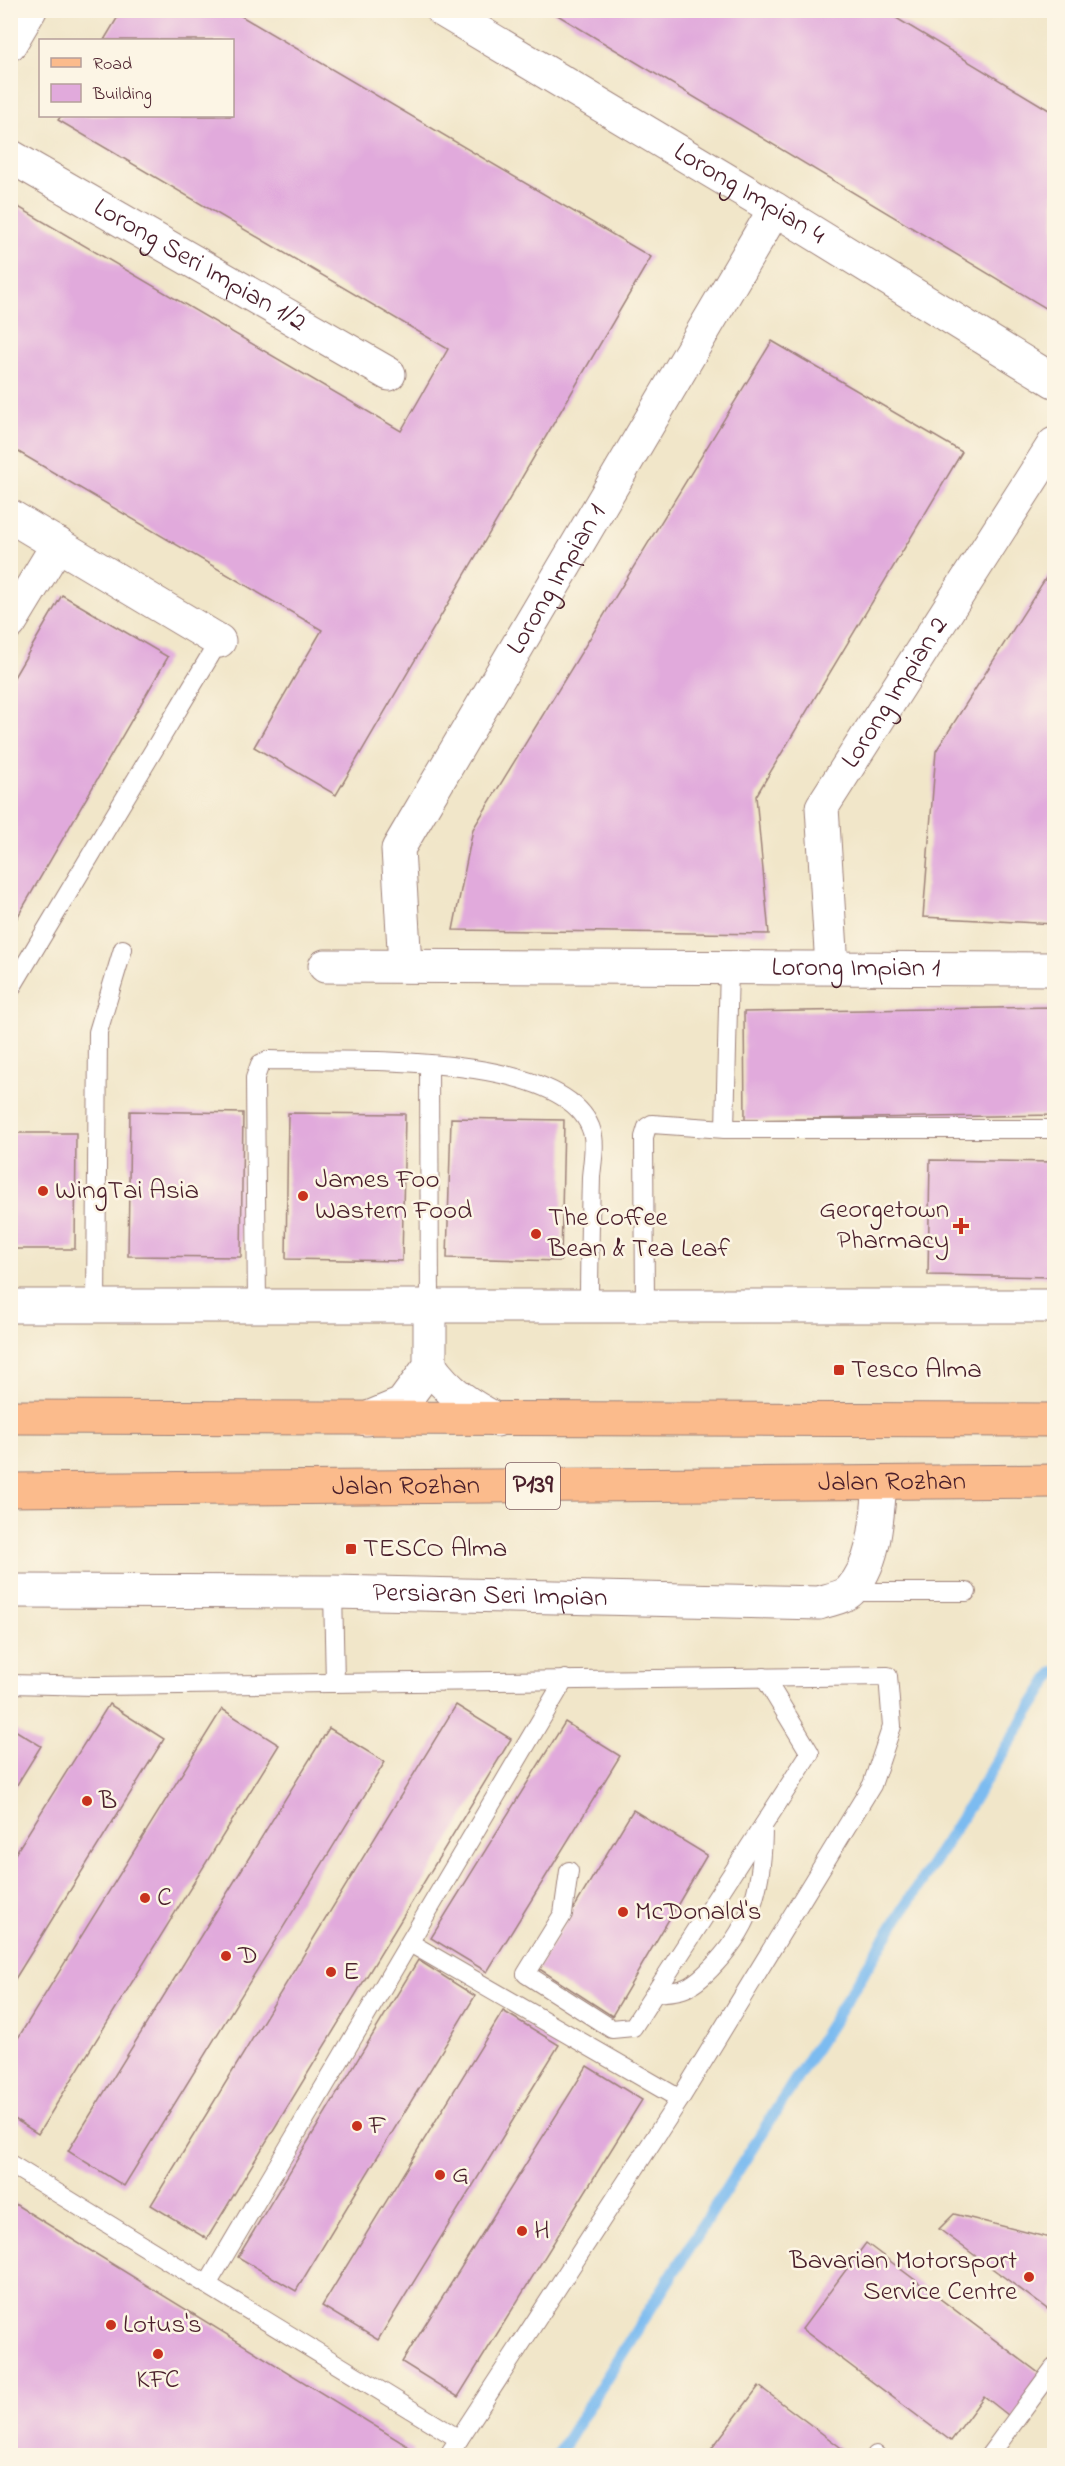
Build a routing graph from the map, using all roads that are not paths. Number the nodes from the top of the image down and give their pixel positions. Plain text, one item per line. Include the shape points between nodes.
1 (30, 10) edge
2 (442, 10) edge
3 (10, 44) edge
4 (10, 156) edge
5 (775, 209) junction
6 (389, 374) dead end
7 (1054, 381) edge
8 (1054, 444) edge
9 (10, 516) edge
10 (58, 544) junction
11 (10, 623) edge
12 (219, 641) joint
13 (123, 949) dead end
14 (405, 965) junction
15 (17, 966) edge
16 (325, 966) dead end
17 (729, 967) junction
18 (832, 968) junction
19 (1054, 969) edge
20 (10, 990) edge
21 (429, 1064) junction
22 (725, 1129) junction
23 (1054, 1129) edge
24 (588, 1305) junction
25 (10, 1306) edge
26 (96, 1306) junction
27 (257, 1306) junction
28 (430, 1306) junction
29 (645, 1306) junction
30 (1054, 1306) edge
31 (430, 1366) junction
32 (10, 1417) edge
33 (366, 1419) junction
34 (1054, 1419) edge
35 (497, 1420) junction
36 (1054, 1480) edge
37 (880, 1483) junction
38 (10, 1490) edge
39 (10, 1591) edge
40 (333, 1592) junction
41 (849, 1592) junction
42 (967, 1592) dead end
43 (764, 1677) junction
44 (565, 1679) junction
45 (335, 1683) junction
46 (10, 1684) edge
47 (763, 1826) junction
48 (569, 1871) dead end
49 (410, 1943) junction
50 (655, 1993) junction
51 (680, 2099) junction
52 (10, 2164) edge
53 (207, 2285) junction
54 (1054, 2368) edge
55 (459, 2439) junction
56 (448, 2456) edge
57 (989, 2456) edge

1 - 3 street
2 - 5 street, Lorong Impian 4
4 - 6 street, Lorong Seri Impian 1/2
5 - 7 street, Lorong Impian 4
5 - 14 street, Lorong Impian 1 via 398,849
8 - 18 street, Lorong Impian 2 via 822,807
9 - 10 street
10 - 11 street
10 - 12 street
12 - 15 lane
13 - 26 lane via 98,1032
14 - 16 street, Lorong Impian 1
14 - 17 street, Lorong Impian 1
15 - 20 lane
17 - 18 street, Lorong Impian 1
17 - 22 lane
18 - 19 street, Lorong Impian 1
21 - 24 lane via 484,1069 545,1086 578,1107 592,1132
21 - 27 lane via 268,1060 260,1064 255,1078
21 - 28 lane
22 - 23 lane
22 - 29 lane via 652,1124 647,1127
24 - 28 street
24 - 29 street
25 - 26 street
26 - 27 street
27 - 28 street
28 - 31 street
29 - 30 street
31 - 33 street via 402,1404
31 - 35 street via 442,1384 463,1401
32 - 33 main road
33 - 35 main road
34 - 35 main road
36 - 37 main road, Jalan Rozhan / P139
37 - 38 main road, Jalan Rozhan / P139
37 - 41 street via 875,1537 864,1568
39 - 40 street, Persiaran Seri Impian
40 - 41 street, Persiaran Seri Impian via 819,1603
40 - 45 lane
41 - 42 lane, Persiaran Seri Impian
43 - 44 lane
43 - 47 lane via 810,1753
43 - 51 lane via 888,1676 892,1726 872,1785
44 - 45 lane
44 - 49 lane
45 - 46 lane
47 - 50 lane
47 - 50 lane via 763,1863 754,1904 734,1944 707,1973 684,1989
48 - 50 lane via 563,1914 526,1974 612,2029 633,2028
49 - 51 lane
49 - 53 lane
51 - 55 lane
52 - 53 lane
53 - 55 lane
54 - 57 lane
55 - 56 lane

